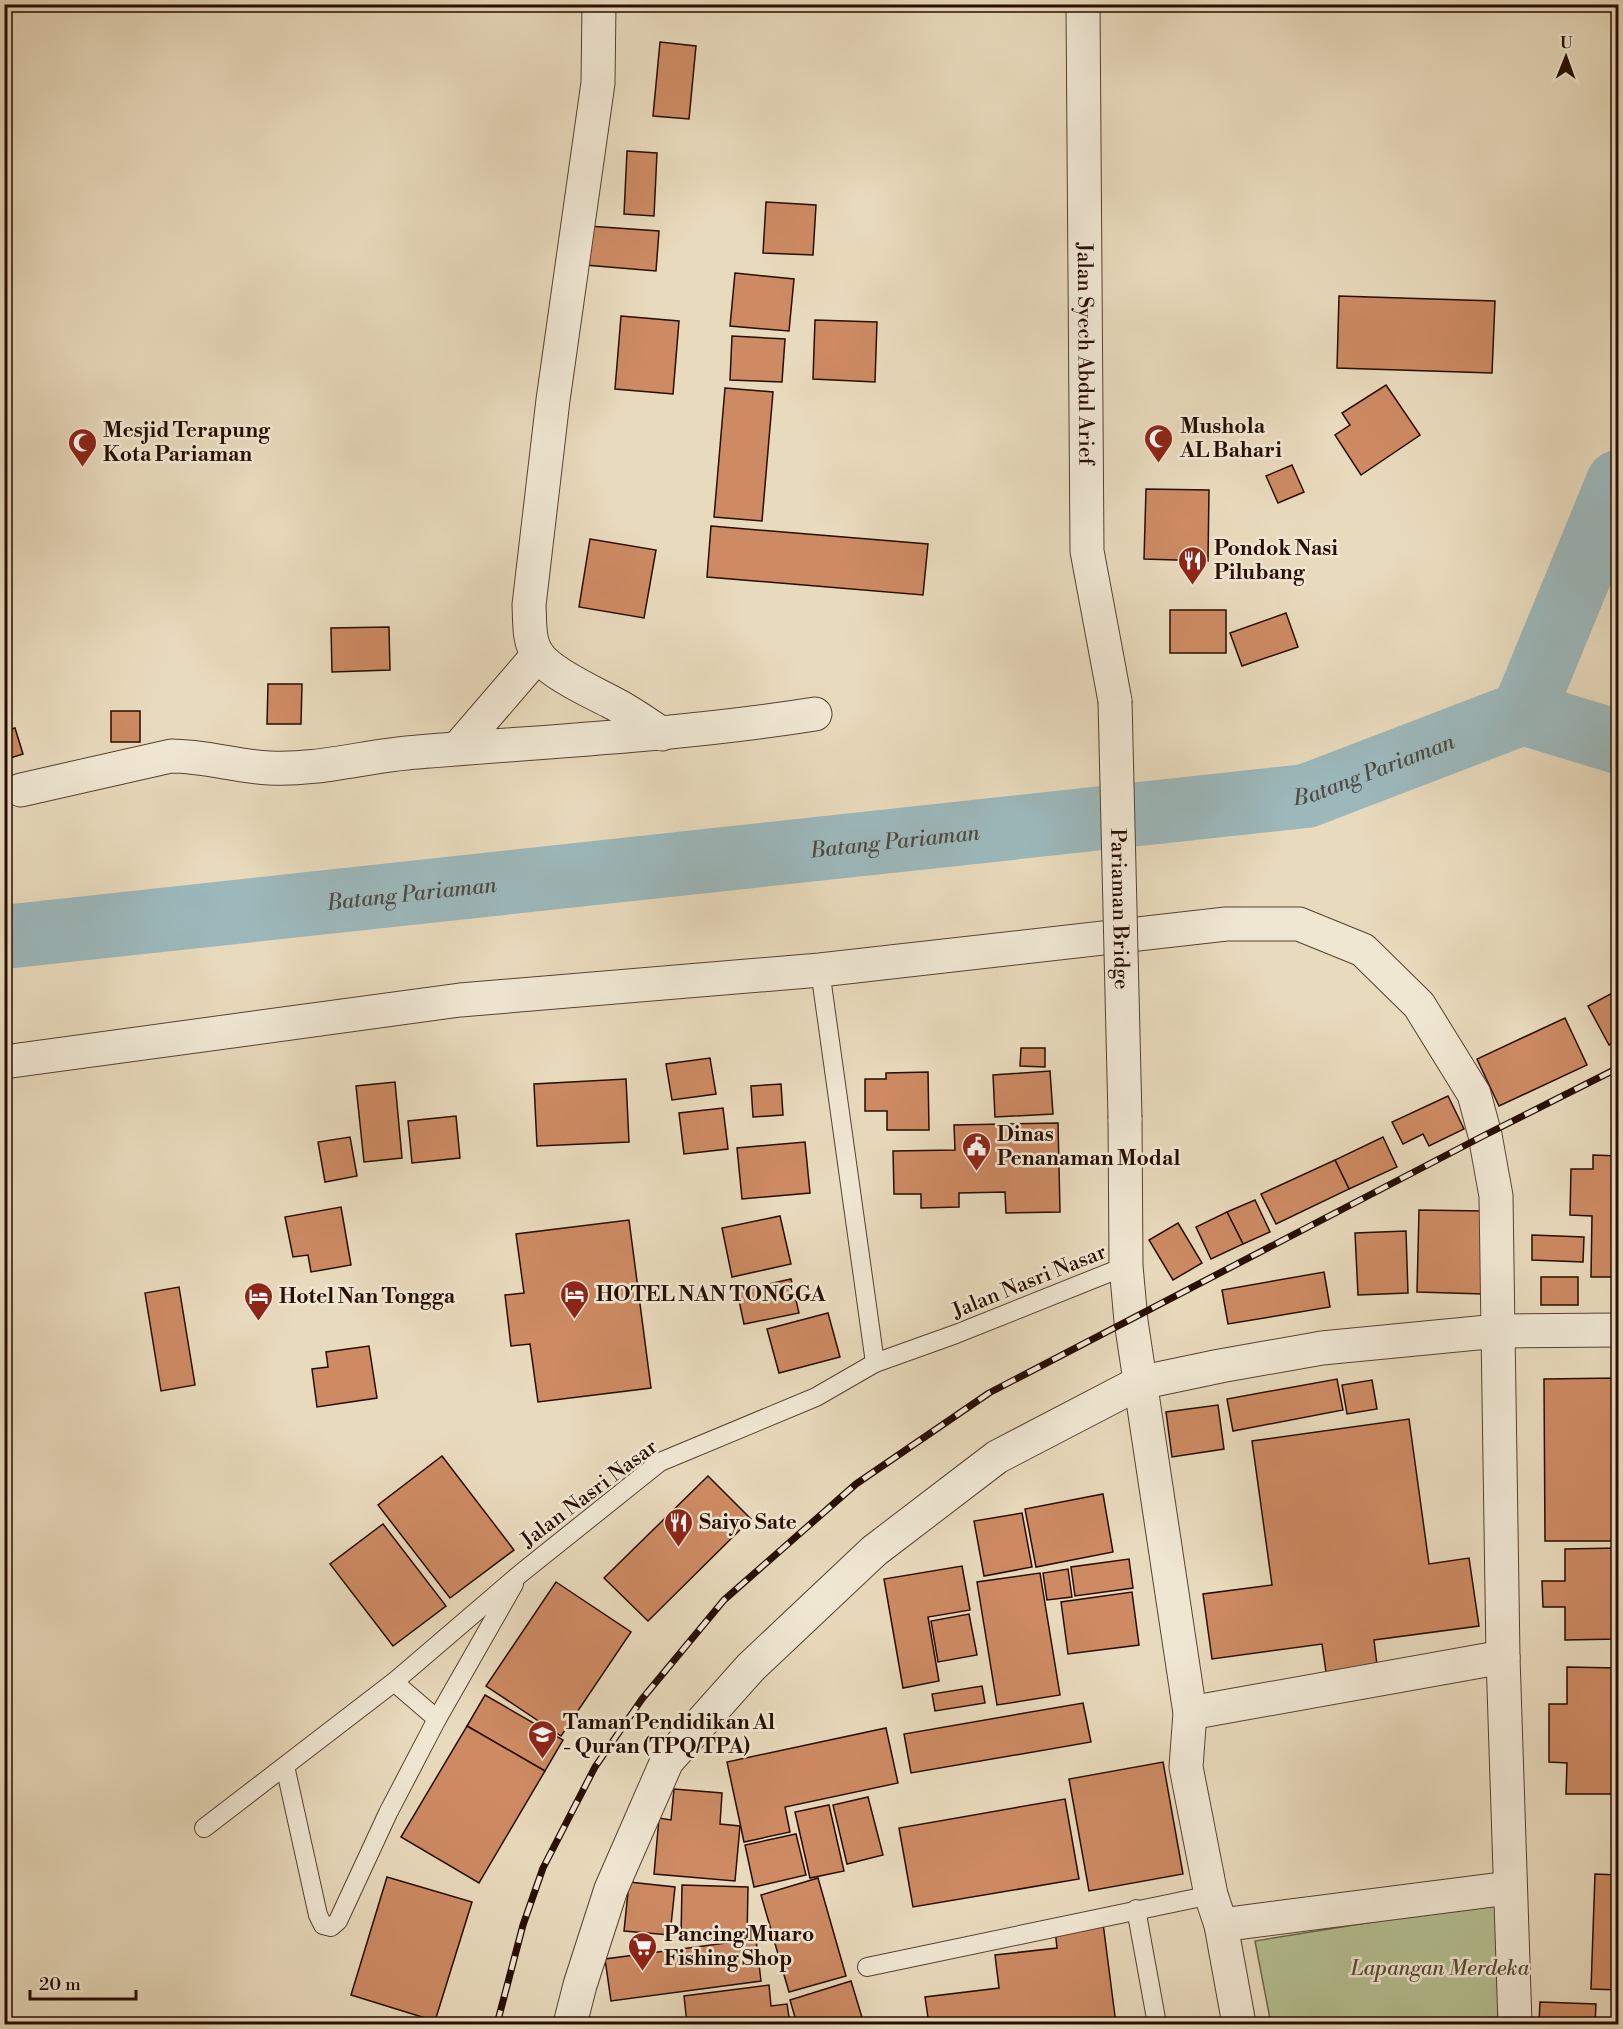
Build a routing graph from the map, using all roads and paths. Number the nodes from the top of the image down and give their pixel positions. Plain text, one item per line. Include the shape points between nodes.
1 (599, 4) edge
2 (1083, 4) edge
3 (538, 655) junction
4 (1115, 701) joint
5 (814, 714) dead end
6 (662, 734) junction
7 (458, 748) junction
8 (21, 790) dead end
9 (820, 970) junction
10 (4, 1062) edge
11 (1126, 1266) junction
12 (1618, 1330) edge
13 (1498, 1331) junction
14 (875, 1363) junction
15 (1139, 1383) junction
16 (520, 1574) junction
17 (1503, 1657) junction
18 (394, 1682) junction
19 (1190, 1713) junction
20 (437, 1719) junction
21 (285, 1766) junction
22 (204, 1828) dead end
23 (1509, 1888) junction
24 (1211, 1895) junction
25 (1136, 1909) junction
26 (1221, 1925) junction
27 (867, 1967) dead end
28 (570, 2025) edge
29 (1157, 2025) edge
30 (1239, 2025) edge
31 (1515, 2025) edge

1 - 3 street via 598,83 553,400 529,605 532,643
2 - 4 street, Jalan Syech Abdul Arief via 1087,551
3 - 6 street via 590,693 611,701
3 - 7 street
4 - 11 street, Pariaman Bridge, bridge
5 - 6 street
6 - 7 street
7 - 8 street via 270,768 171,756
9 - 10 street via 460,1000
9 - 13 street via 1226,924 1299,924 1363,950 1419,1005 1474,1094 1496,1196
9 - 14 lane
11 - 14 lane, Jalan Nasri Nasar
11 - 15 street, Pariaman Bridge
12 - 13 street
13 - 15 street via 1322,1348
13 - 17 street
14 - 16 lane, Jalan Nasri Nasar via 816,1397 660,1462
15 - 19 street, Pariaman Bridge
15 - 28 street via 997,1456 874,1551 751,1667 667,1761 611,1889
16 - 18 lane, Jalan Nasri Nasar
16 - 20 lane
17 - 19 street
17 - 23 street
18 - 20 lane
18 - 21 lane, Jalan Nasri Nasar
19 - 24 street, Pariaman Bridge via 1186,1767
20 - 21 lane via 338,1921 331,1927 323,1925 318,1915
21 - 22 lane, Jalan Nasri Nasar
23 - 26 street
23 - 31 street
24 - 25 lane
24 - 26 street, Pariaman Bridge
25 - 27 lane
25 - 29 lane
26 - 30 street, Pariaman Bridge

